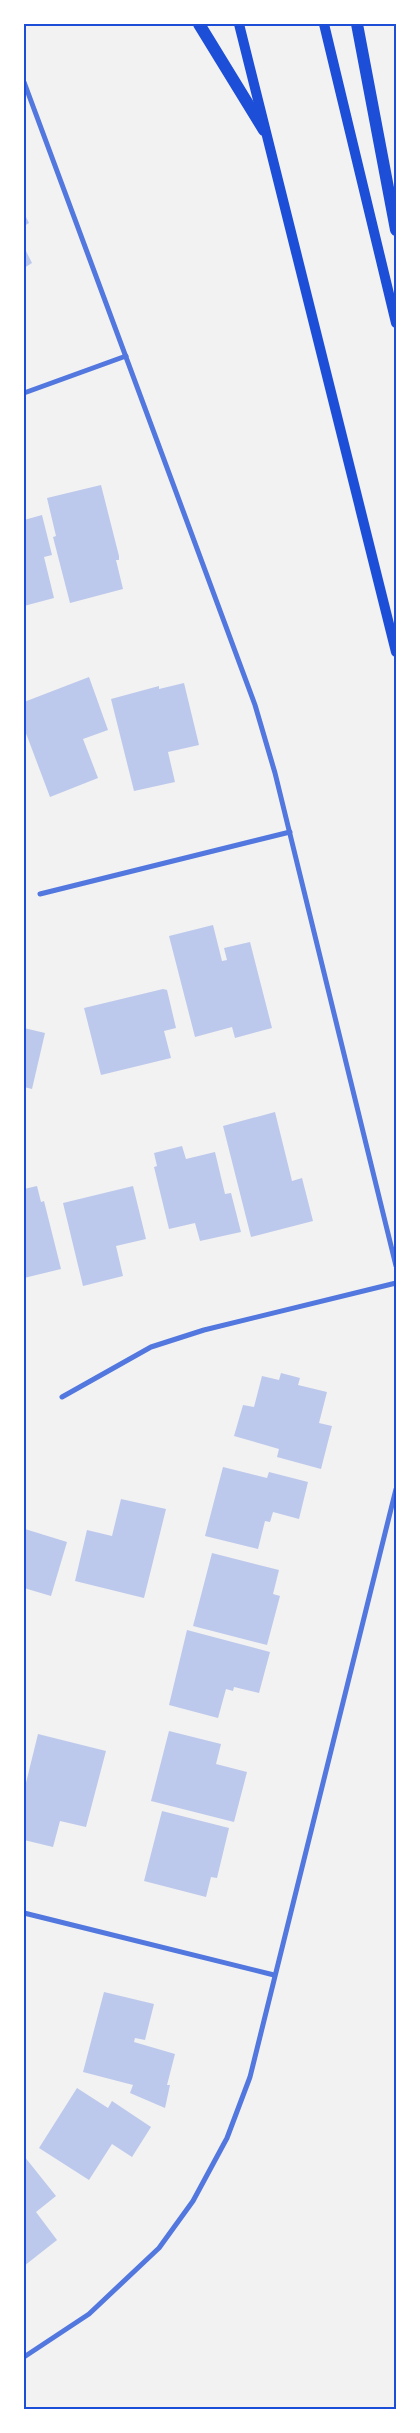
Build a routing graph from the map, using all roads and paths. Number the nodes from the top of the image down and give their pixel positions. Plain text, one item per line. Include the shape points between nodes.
1 (199, 24) edge
2 (239, 24) edge
3 (324, 24) edge
4 (358, 24) edge
5 (24, 82) edge
6 (264, 130) junction
7 (396, 230) edge
8 (396, 323) edge
9 (126, 356) junction
10 (24, 393) edge
11 (396, 652) edge
12 (290, 832) junction
13 (40, 894) dead end
14 (396, 1266) edge
15 (396, 1283) edge
16 (62, 1397) dead end
17 (396, 1489) edge
18 (24, 1913) edge
19 (274, 1975) junction
20 (24, 2356) edge

1 - 6 main road
2 - 6 main road
3 - 8 main road
4 - 7 main road
5 - 9 street
6 - 11 main road
9 - 10 street
9 - 12 street via 255,705
12 - 13 street
12 - 14 street
15 - 16 street via 204,1330 151,1347
17 - 19 street
18 - 19 street
19 - 20 street via 250,2077 227,2138 193,2201 159,2248 118,2288 89,2314

